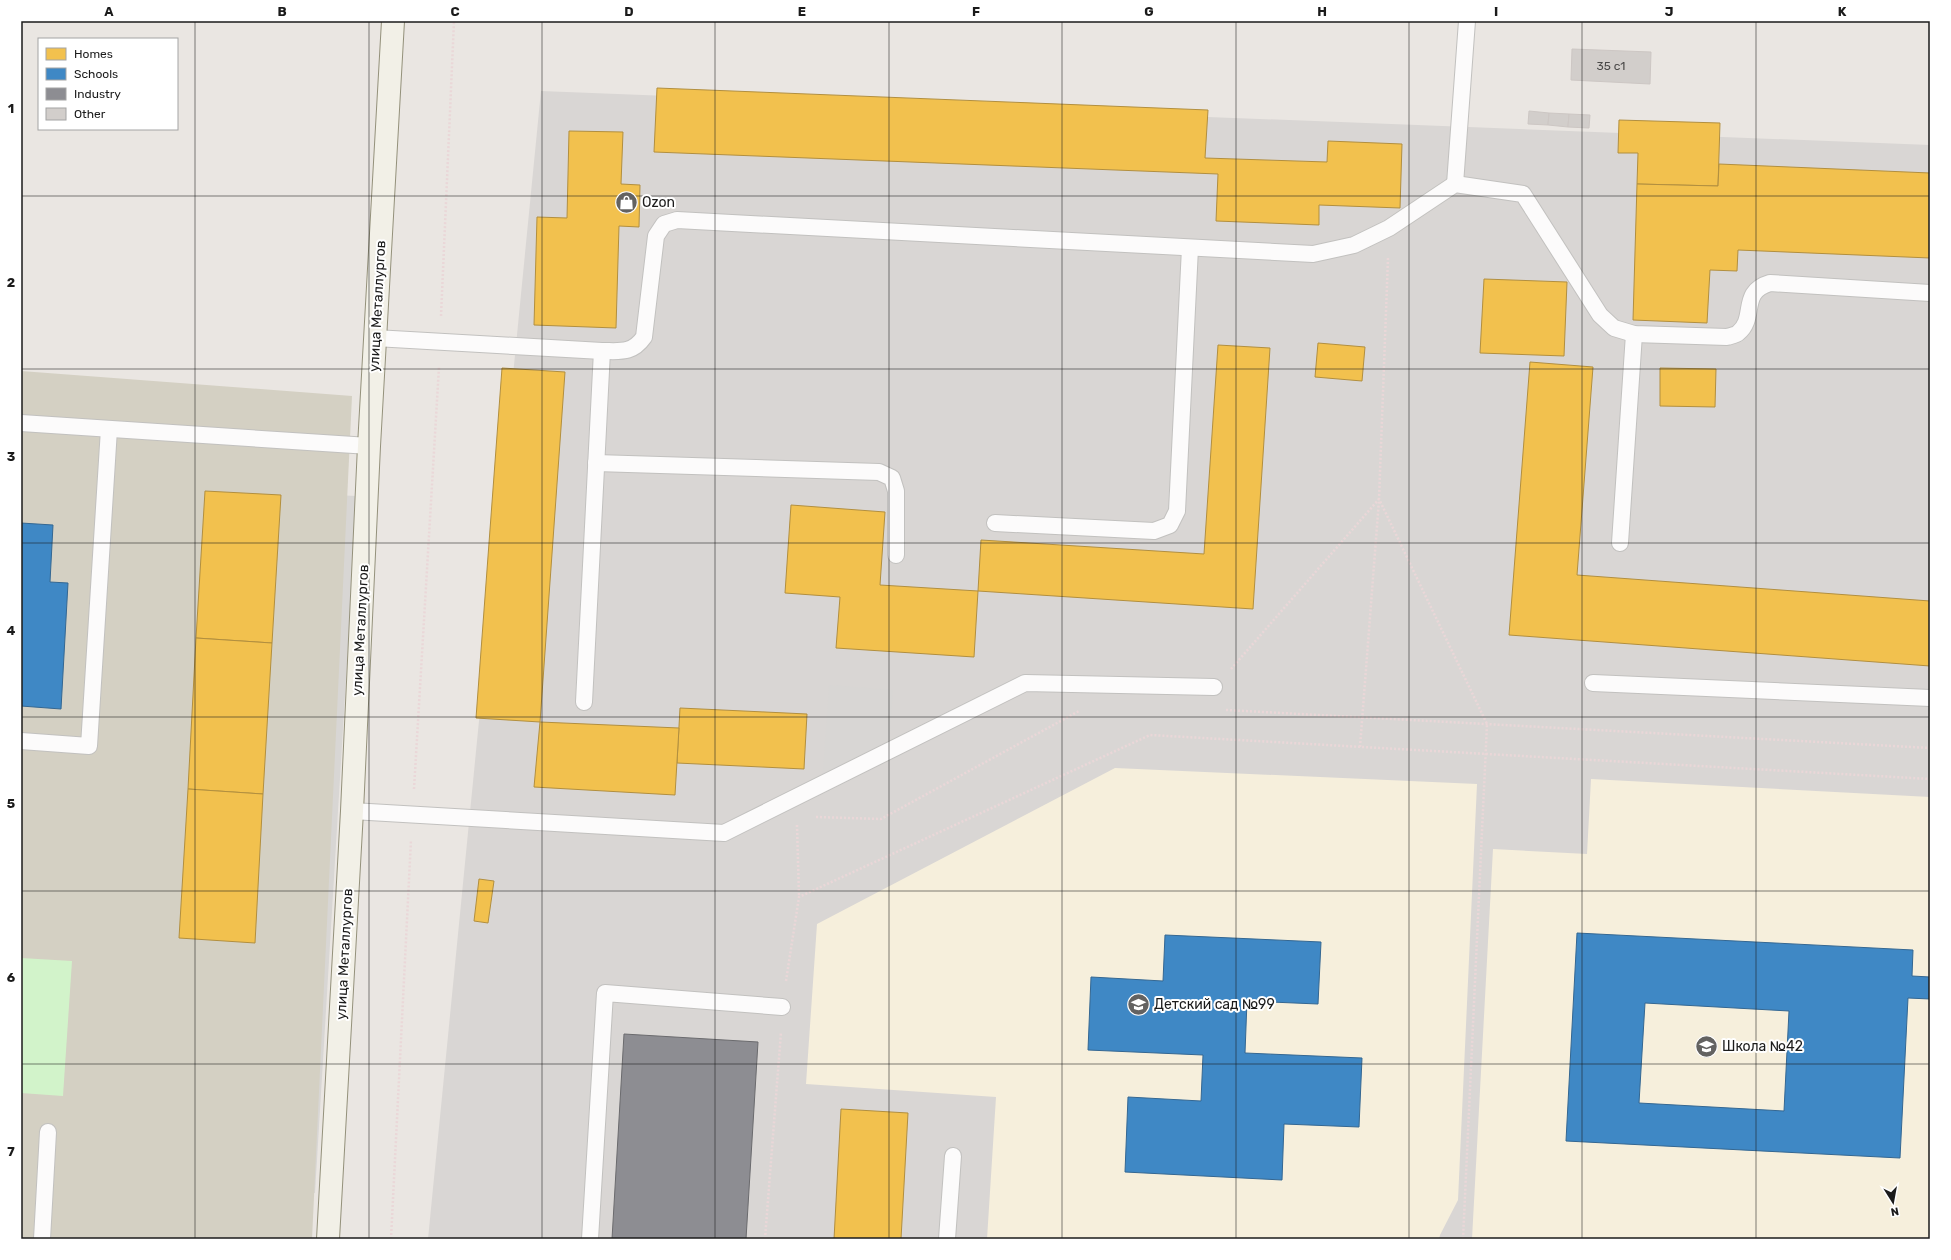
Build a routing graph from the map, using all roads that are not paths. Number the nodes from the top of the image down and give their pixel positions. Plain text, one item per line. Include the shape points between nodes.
1 (393, 21) edge
2 (1467, 21) edge
3 (1455, 184) junction
4 (1190, 248) junction
5 (1930, 293) edge
6 (1634, 334) junction
7 (375, 338) junction
8 (602, 351) junction
9 (21, 423) edge
10 (109, 429) junction
11 (368, 446) junction
12 (596, 463) junction
13 (995, 523) dead end
14 (1620, 543) dead end
15 (896, 555) dead end
16 (1593, 683) dead end
17 (1214, 687) road end
18 (1930, 698) edge
19 (584, 702) dead end
20 (21, 741) edge
21 (352, 811) junction
22 (782, 1007) road end
23 (48, 1132) dead end
24 (953, 1156) dead end
25 (42, 1239) edge
26 (328, 1239) edge
27 (590, 1239) edge
28 (947, 1239) edge

1 - 7 street, улица Металлургов
2 - 3 lane
3 - 4 lane via 1389,228 1354,245 1313,254
3 - 6 lane via 1522,194 1600,315 1614,328
4 - 8 lane via 677,220 664,224 656,236 644,337 638,346 626,351
4 - 13 lane via 1176,511 1170,525 1154,530
5 - 6 lane via 1770,282 1759,286 1752,294 1744,326 1738,333 1727,337
6 - 14 lane
7 - 8 lane
7 - 11 street, улица Металлургов
8 - 12 lane
9 - 10 lane
10 - 11 lane
10 - 20 lane via 89,746
11 - 21 street, улица Металлургов
12 - 15 lane via 879,472 892,478 896,491
12 - 19 lane
16 - 18 lane
17 - 21 lane via 1025,683 724,833
21 - 26 street, улица Металлургов
22 - 27 lane via 605,993
23 - 25 lane
24 - 28 lane

